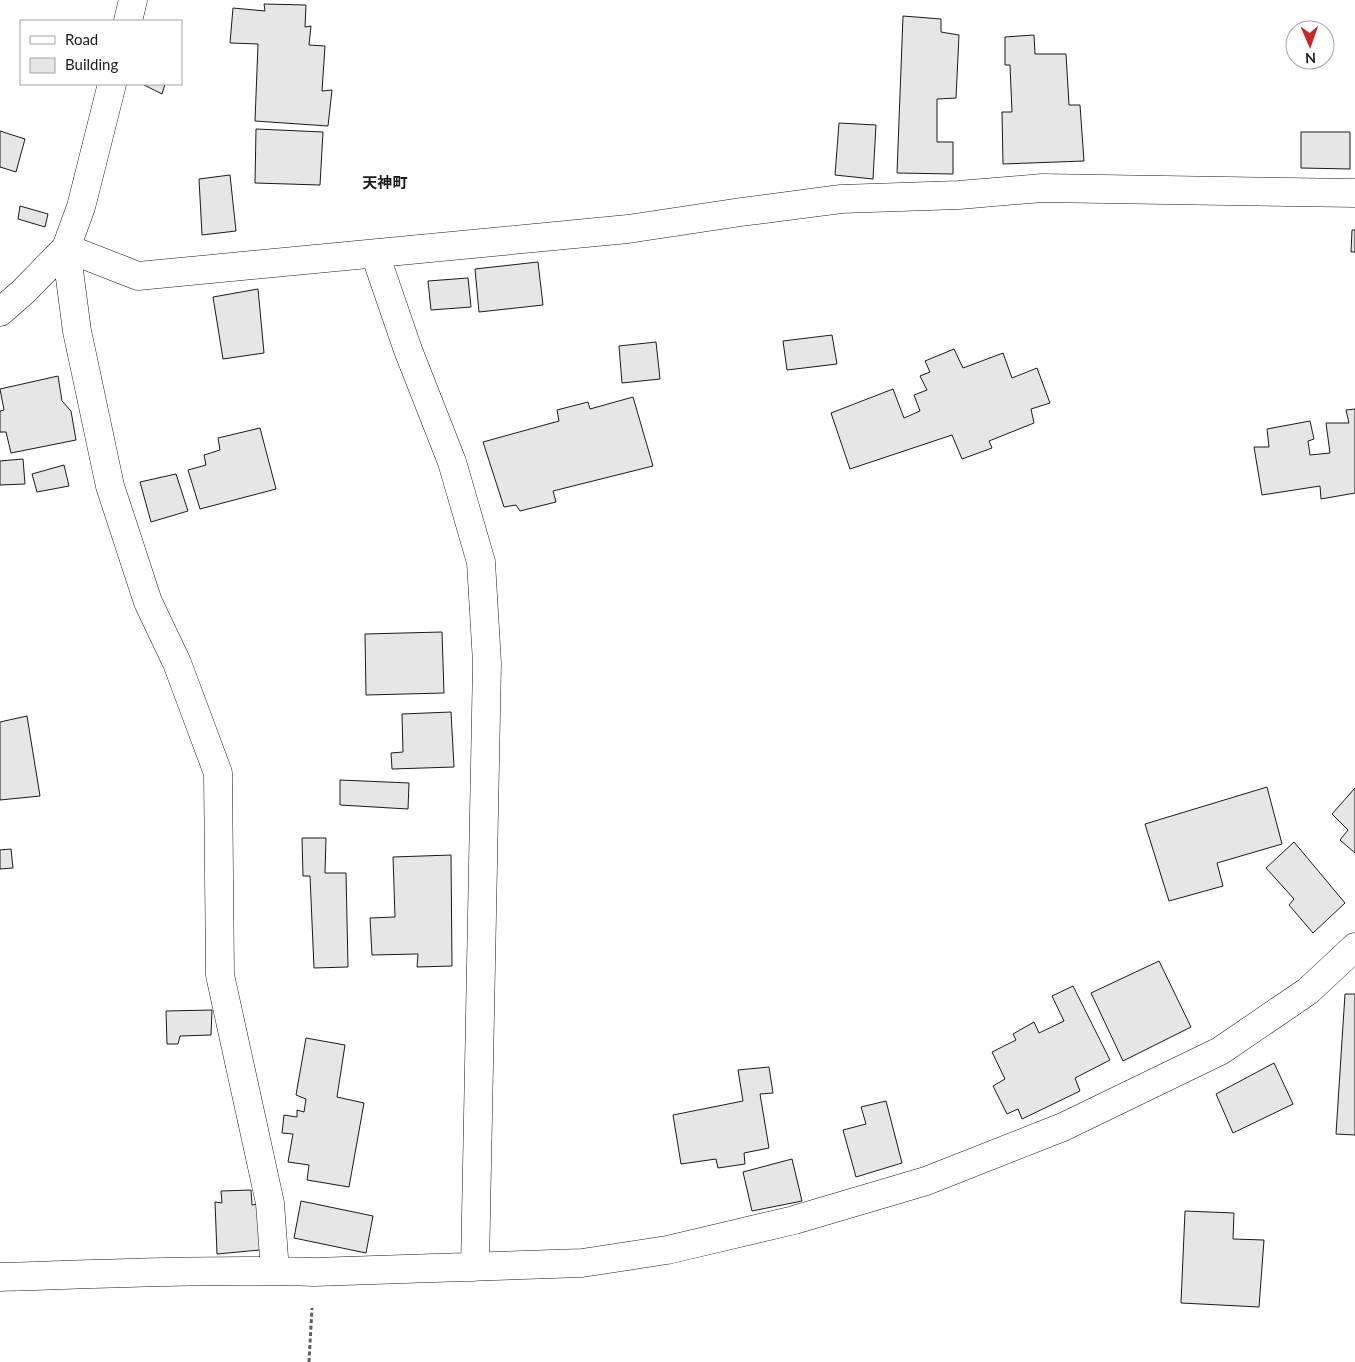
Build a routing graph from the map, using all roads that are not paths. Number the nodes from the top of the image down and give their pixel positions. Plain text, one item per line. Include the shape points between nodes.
1 (133, 0) edge
2 (128, 20) edge
3 (112, 85) edge
4 (1355, 192) edge
5 (66, 248) junction
6 (375, 254) junction
7 (0, 312) edge
8 (1355, 947) edge
9 (475, 1267) junction
10 (275, 1271) junction
11 (0, 1277) edge

1 - 2 street
3 - 5 street via 81,207
4 - 6 street via 1042,188 841,199 628,229
5 - 6 street via 138,276
5 - 7 street
5 - 10 street via 77,330 110,486 148,602 177,663 218,773 220,975 270,1202
6 - 9 street via 452,462 481,562 486,663
8 - 9 street via 1308,991 1220,1051 1063,1127 926,1181 794,1220 667,1250 582,1263
9 - 10 street
10 - 11 street

